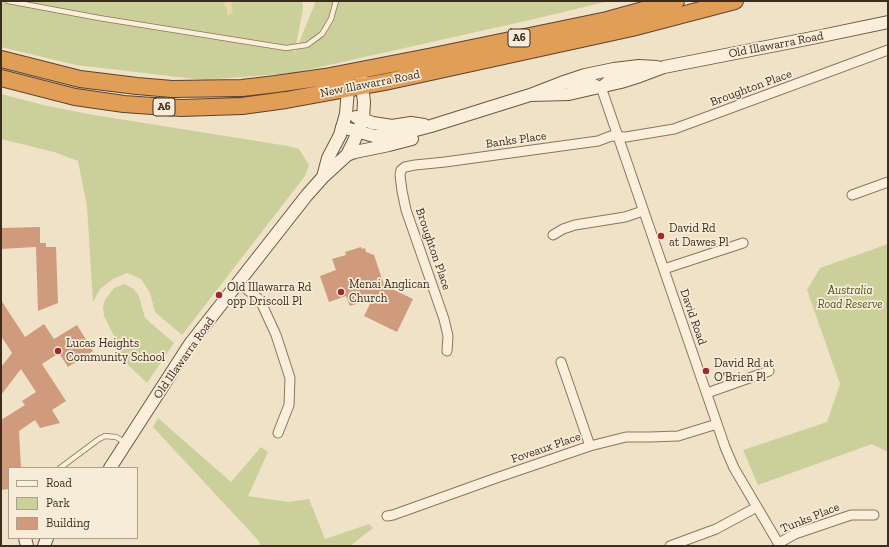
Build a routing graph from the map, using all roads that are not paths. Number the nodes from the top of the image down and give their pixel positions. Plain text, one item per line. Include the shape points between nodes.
1 (8, 1) edge
2 (336, 1) edge
3 (676, 1) edge
4 (735, 1) edge
5 (888, 22) edge
6 (888, 50) edge
7 (1, 59) edge
8 (639, 66) junction
9 (664, 67) junction
10 (353, 71) junction
11 (1, 78) edge
12 (561, 83) junction
13 (601, 87) junction
14 (355, 88) junction
15 (530, 95) junction
16 (346, 114) junction
17 (363, 120) junction
18 (431, 126) junction
19 (342, 128) junction
20 (358, 132) junction
21 (619, 137) junction
22 (347, 155) junction
23 (415, 165) joint
24 (323, 177) junction
25 (888, 182) edge
26 (852, 195) dead end
27 (643, 211) junction
28 (553, 235) dead end
29 (744, 243) dead end
30 (664, 269) junction
31 (238, 282) junction
32 (447, 351) dead end
33 (561, 362) dead end
34 (769, 371) dead end
35 (707, 393) junction
36 (717, 424) junction
37 (278, 433) dead end
38 (126, 444) junction
39 (590, 446) junction
40 (61, 467) edge
41 (111, 467) edge
42 (757, 507) junction
43 (387, 516) dead end
44 (874, 516) dead end
45 (779, 545) edge
46 (670, 546) edge

1 - 2 lane via 286,48 307,45 322,34 332,19
3 - 10 highway, New Illawarra Road / A6 via 607,20
4 - 14 highway, New Illawarra Road / A6 via 632,28
5 - 9 street, Old Illawarra Road
6 - 21 street, Broughton Place via 674,129
7 - 10 highway, New Illawarra Road / A6 via 80,79 172,89 249,87
8 - 9 street, Old Illawarra Road
8 - 12 street, Old Illawarra Road via 585,75
8 - 13 street via 610,78
9 - 13 street, Old Illawarra Road
10 - 14 street, Old Illawarra Road
11 - 14 highway, New Illawarra Road / A6 via 75,97 181,108 242,106
12 - 13 street via 573,85 591,82
12 - 15 street, Old Illawarra Road
13 - 15 street, Old Illawarra Road via 569,94
13 - 21 street, David Road
14 - 16 street, Old Illawarra Road
14 - 17 street, Old Illawarra Road via 364,102
15 - 18 street, Old Illawarra Road
16 - 17 street, Old Illawarra Road
16 - 19 street, Old Illawarra Road
17 - 18 street, Old Illawarra Road via 392,126
17 - 20 street, Old Illawarra Road
18 - 20 street, Old Illawarra Road via 387,136
18 - 22 street, Old Illawarra Road via 409,140
19 - 20 street, Old Illawarra Road
19 - 24 street, Old Illawarra Road via 328,158
20 - 22 street, Old Illawarra Road
21 - 23 street, Banks Place via 611,136 598,140
21 - 27 street, David Road
22 - 24 street, Old Illawarra Road
23 - 32 street, Broughton Place via 401,170 402,191 406,210 444,319 448,336
24 - 31 street, Old Illawarra Road
25 - 26 street
27 - 28 street via 625,217 575,225
27 - 30 street, David Road
29 - 30 street
30 - 35 street, David Road
31 - 37 street via 260,300 276,335 290,378 289,405
31 - 38 street, Old Illawarra Road via 190,344
33 - 39 street
34 - 35 street
35 - 36 street, David Road
36 - 39 street, Foveaux Place via 678,436 626,437
36 - 42 street, David Road via 734,468
38 - 40 lane via 116,437 99,438
38 - 41 street, Old Illawarra Road
39 - 43 street, Foveaux Place
42 - 45 street, David Road
42 - 46 street via 716,529
44 - 45 street, Tunks Place via 850,515 795,534

